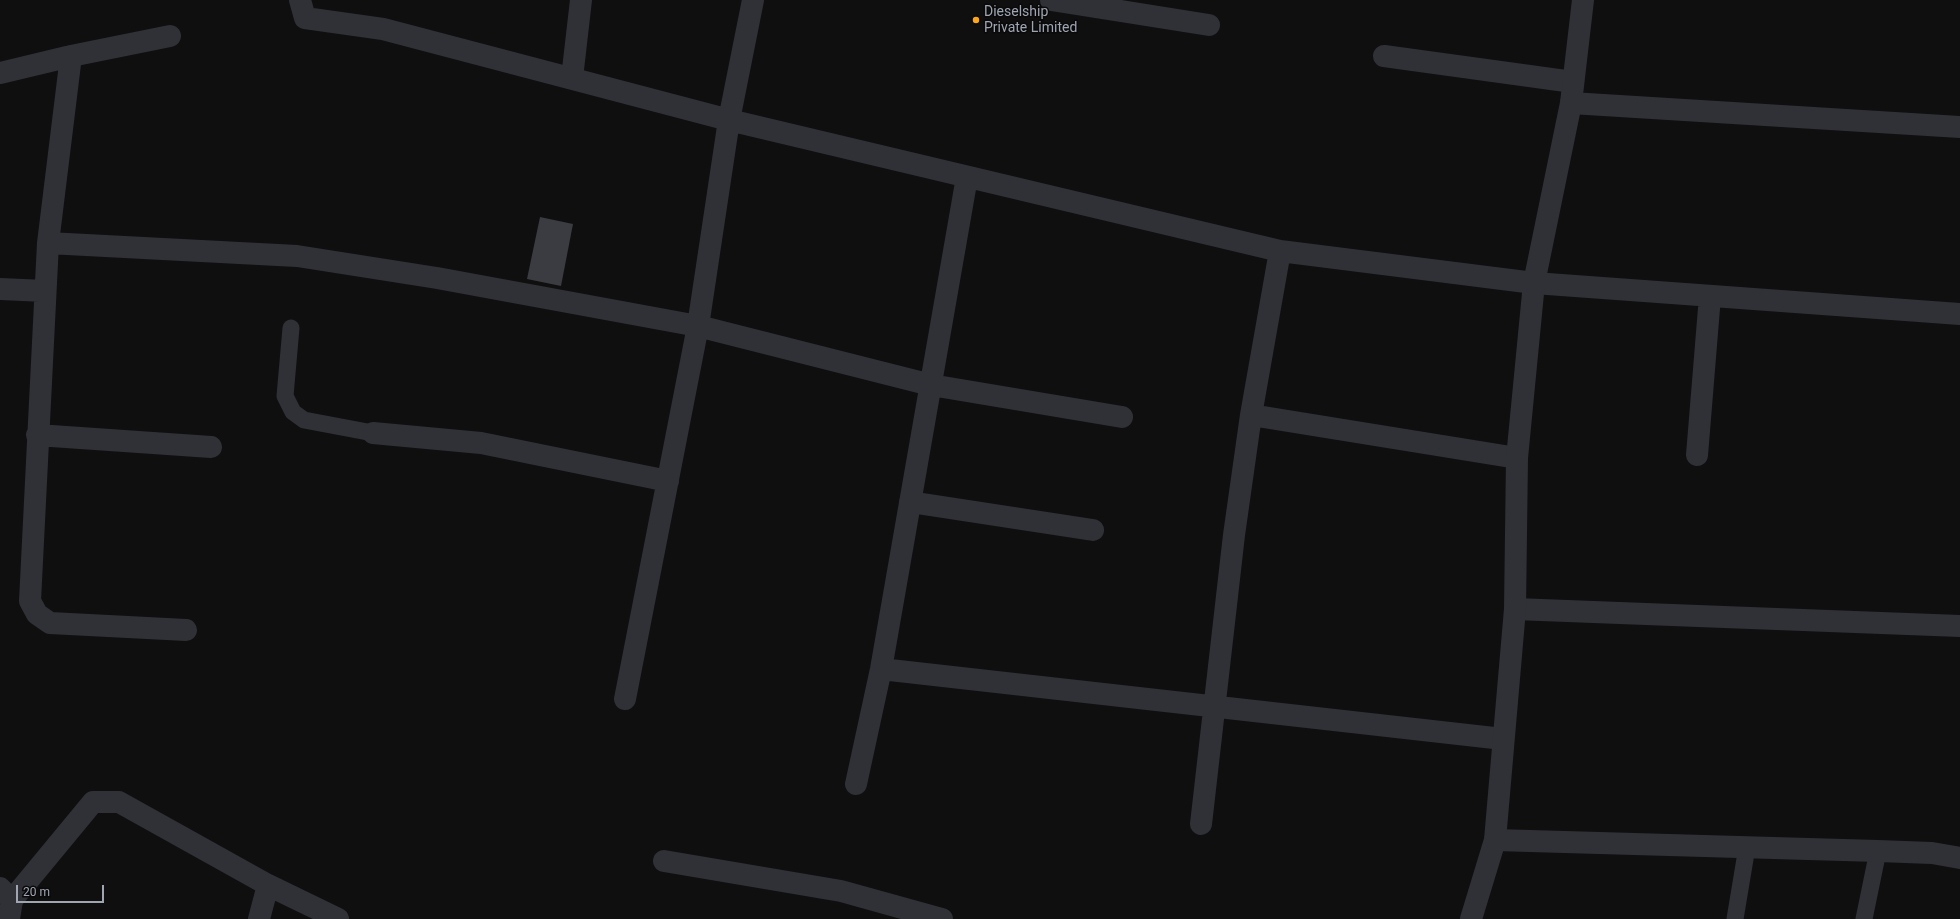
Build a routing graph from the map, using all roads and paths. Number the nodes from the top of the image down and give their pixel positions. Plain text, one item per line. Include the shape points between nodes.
1 (300, 0) edge
2 (581, 0) edge
3 (753, 0) edge
4 (1051, 0) edge
5 (1583, 0) edge
6 (1209, 25) dead end
7 (170, 36) dead end
8 (71, 56) junction
9 (1384, 56) dead end
10 (0, 73) edge
11 (572, 78) junction
12 (1573, 82) junction
13 (1571, 103) junction
14 (729, 120) junction
15 (1960, 127) edge
16 (967, 176) junction
17 (48, 244) junction
18 (1280, 251) junction
19 (1534, 283) junction
20 (0, 289) edge
21 (45, 291) junction
22 (1710, 296) junction
23 (1960, 314) edge
24 (698, 326) junction
25 (291, 328) dead end
26 (931, 385) junction
27 (1251, 415) junction
28 (1122, 418) dead end
29 (373, 433) joint
30 (37, 435) junction
31 (211, 447) dead end
32 (1697, 455) dead end
33 (1517, 458) junction
34 (668, 481) junction
35 (910, 502) junction
36 (1093, 530) dead end
37 (1516, 609) junction
38 (1960, 626) edge
39 (186, 630) dead end
40 (880, 669) junction
41 (625, 700) dead end
42 (1213, 706) junction
43 (1503, 739) junction
44 (856, 784) dead end
45 (1201, 824) dead end
46 (1495, 840) junction
47 (1747, 847) junction
48 (1878, 851) junction
49 (1960, 858) edge
50 (664, 861) dead end
51 (268, 885) junction
52 (7, 902) edge
53 (259, 919) edge
54 (338, 919) edge
55 (942, 919) edge
56 (1471, 919) edge
57 (1735, 919) edge
58 (1864, 919) edge

1 - 11 street via 305,18 383,29
2 - 11 street
3 - 14 street
4 - 6 street
5 - 12 street
7 - 8 street
8 - 10 street
8 - 17 street
9 - 12 street
11 - 14 street
12 - 13 street
13 - 15 street
13 - 19 street
14 - 16 street
14 - 24 street
16 - 18 street
16 - 26 street
17 - 21 street
17 - 24 street via 297,256 437,278
18 - 19 street
18 - 27 street
19 - 22 street
19 - 33 street
20 - 21 street
21 - 30 street
22 - 23 street
22 - 32 street
24 - 26 street
24 - 34 street
25 - 29 lane via 285,396 293,412 304,420
26 - 28 street
26 - 35 street
27 - 33 street
27 - 42 street
29 - 34 street via 481,443
30 - 31 street
30 - 39 street via 30,601 37,614 50,623
33 - 37 street
34 - 41 street
35 - 36 street
35 - 40 street
37 - 38 street
37 - 43 street
40 - 42 street
40 - 44 street
42 - 43 street
42 - 45 street
43 - 46 street
46 - 47 street
46 - 56 street
47 - 48 street
47 - 57 lane
48 - 49 street
48 - 58 lane
50 - 55 street via 841,891
51 - 52 street via 119,802 93,802
51 - 53 street
51 - 54 street

